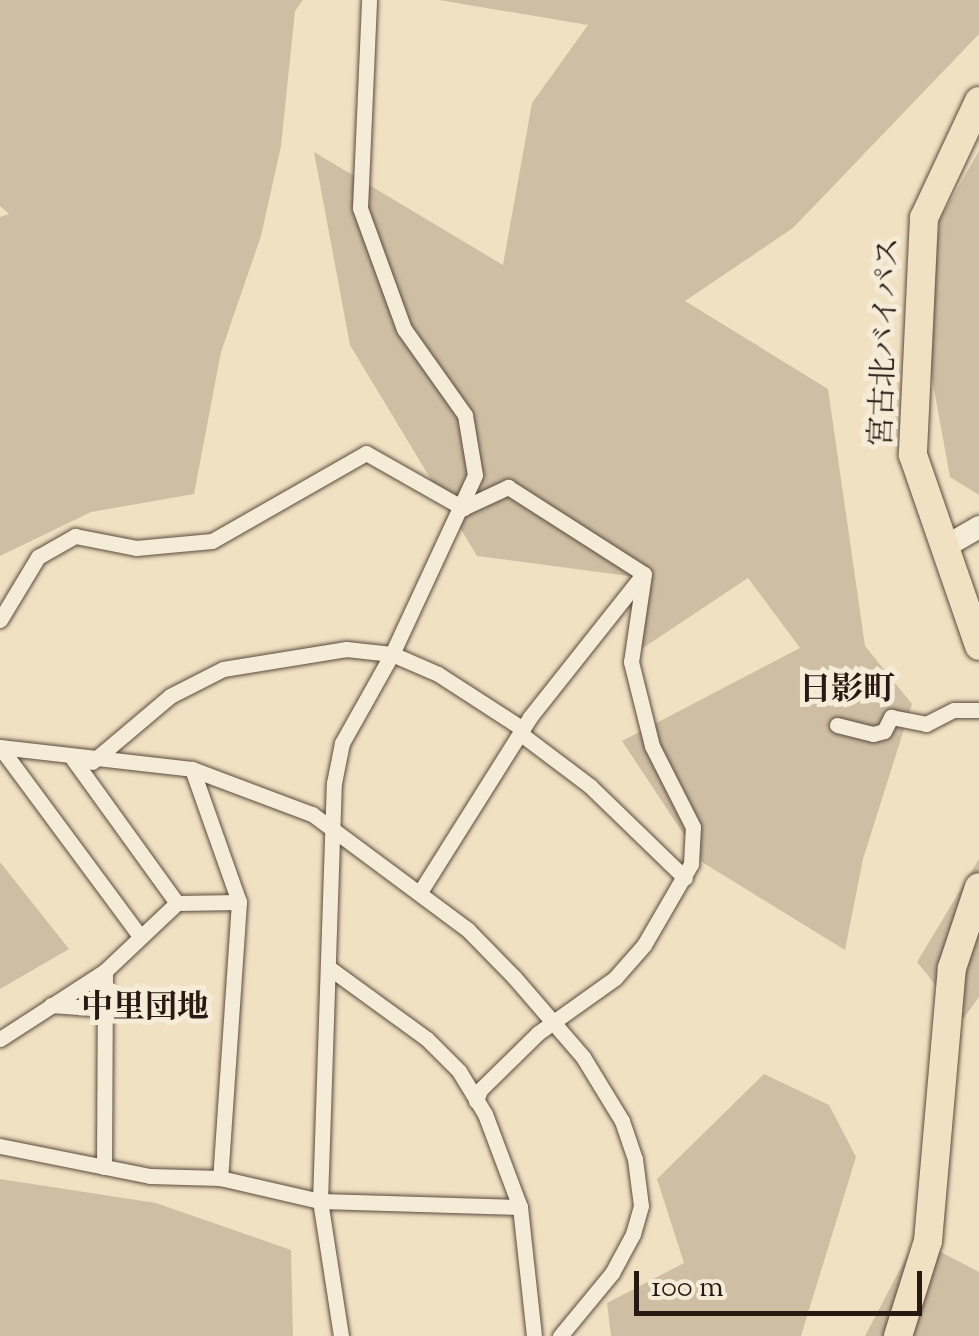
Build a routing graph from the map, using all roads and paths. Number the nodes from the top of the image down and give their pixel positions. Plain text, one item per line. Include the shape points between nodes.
1 (370, 0) edge
2 (979, 102) edge
3 (463, 508) junction
4 (979, 528) edge
5 (948, 545) junction
6 (644, 574) junction
7 (0, 620) edge
8 (979, 646) edge
9 (392, 654) junction
10 (979, 710) edge
11 (838, 725) dead end
12 (522, 731) junction
13 (0, 747) edge
14 (72, 758) junction
15 (92, 762) junction
16 (192, 768) junction
17 (332, 824) junction
18 (685, 878) junction
19 (979, 887) edge
20 (420, 892) junction
21 (239, 902) junction
22 (177, 904) junction
23 (139, 935) junction
24 (328, 968) junction
25 (105, 971) junction
26 (50, 1004) junction
27 (106, 1009) junction
28 (553, 1022) junction
29 (0, 1038) edge
30 (476, 1101) junction
31 (0, 1146) edge
32 (104, 1168) junction
33 (220, 1178) junction
34 (320, 1200) junction
35 (520, 1207) junction
36 (341, 1336) edge
37 (534, 1336) edge
38 (560, 1336) edge
39 (898, 1336) edge

1 - 3 street via 360,208 404,329 465,415 475,475
2 - 5 highway, 宮古北バイパス via 924,218 915,340 913,455
3 - 6 street via 508,487
3 - 7 street via 366,453 212,541 136,548 75,536 38,556
3 - 9 street
4 - 5 main road
5 - 8 highway, 宮古北バイパス
6 - 12 street
6 - 18 street via 631,662 652,746 693,827 695,850
9 - 12 street via 438,674
9 - 15 street via 346,649 222,669 170,696
9 - 17 street via 342,743
10 - 11 street via 954,710 926,724 891,716 884,731 873,734
12 - 18 street
12 - 20 street
13 - 14 street
13 - 23 street
14 - 15 street
14 - 22 street
15 - 16 street
16 - 17 street
16 - 21 street
17 - 20 street
17 - 24 street
18 - 28 street via 615,978
19 - 39 highway via 950,986 928,1241
20 - 28 street via 468,930
21 - 22 street
21 - 33 street
22 - 23 street
23 - 25 street
24 - 30 street via 427,1039 459,1071
24 - 34 street
25 - 26 street
25 - 27 street
26 - 27 street
26 - 29 street
27 - 32 street
28 - 30 street
28 - 38 street via 622,1121 641,1206 612,1273
30 - 35 street
31 - 32 street
32 - 33 street
33 - 34 street
34 - 35 street
34 - 36 street
35 - 37 street

